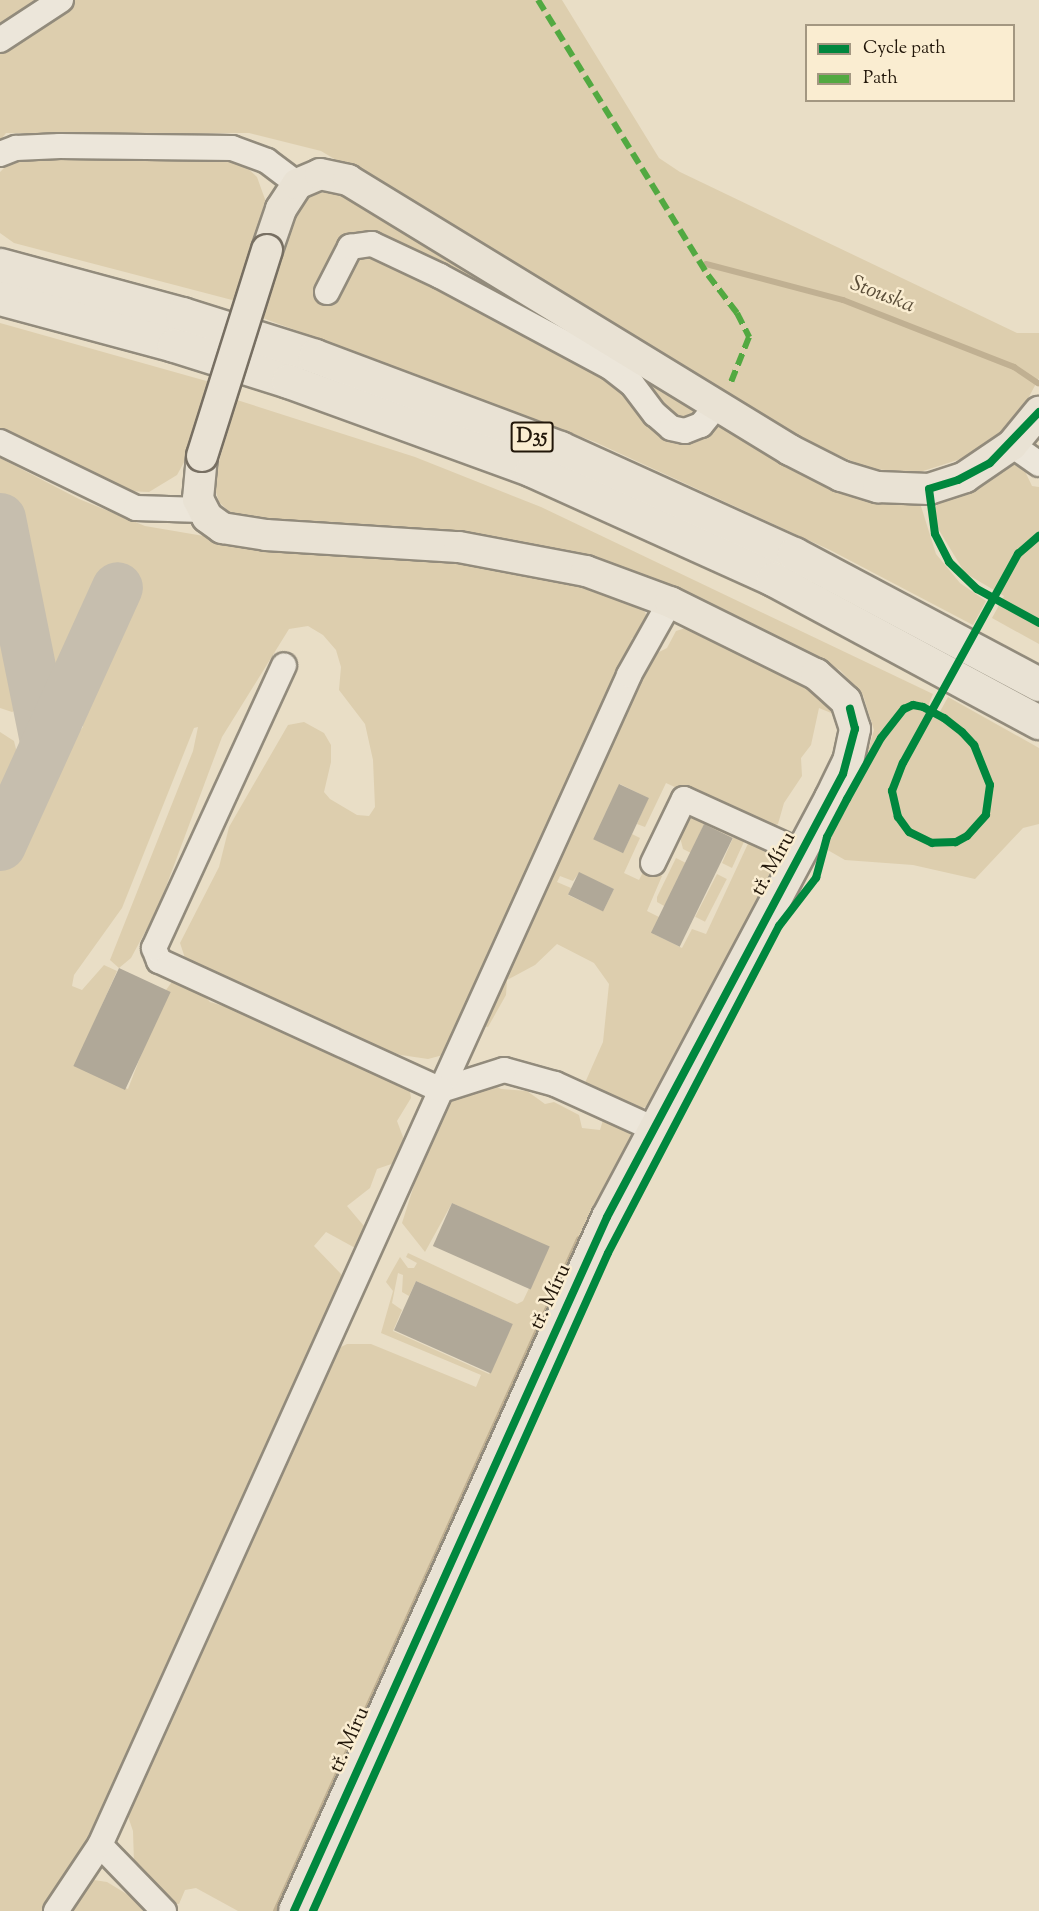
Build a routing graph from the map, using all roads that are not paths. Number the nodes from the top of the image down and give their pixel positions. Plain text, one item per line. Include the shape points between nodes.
1 (61, 0) edge
2 (0, 40) edge
3 (0, 154) edge
4 (297, 184) junction
5 (0, 265) edge
6 (327, 292) dead end
7 (0, 298) edge
8 (717, 405) junction
9 (1039, 412) edge
10 (0, 442) edge
11 (1012, 445) junction
12 (1039, 464) edge
13 (202, 510) junction
14 (670, 602) junction
15 (284, 665) dead end
16 (1039, 684) edge
17 (1039, 722) edge
18 (801, 852) junction
19 (653, 863) dead end
20 (441, 1090) junction
21 (652, 1128) junction
22 (100, 1845) junction
23 (56, 1911) edge
24 (164, 1911) edge
25 (294, 1911) edge

1 - 2 lane
3 - 4 lane via 16,148 60,146 232,148 267,161
4 - 8 main road via 320,174 359,185
4 - 13 main road, bridge via 281,209 202,456 196,491
5 - 16 highway, D35 via 182,314 315,356 560,448 794,554
6 - 8 lane via 350,247 372,244 610,367 632,384 671,428 685,431 701,425
7 - 17 highway, D35 via 174,345 288,381 532,470 773,579
8 - 11 main road via 828,470 887,488 929,489 958,480 990,463
9 - 11 main road
10 - 13 lane via 136,508
11 - 12 lane
13 - 14 main road via 215,525 240,532 431,544 546,560
14 - 18 main road, tř. Míru via 816,674 837,690 850,709 855,729 848,762
14 - 20 lane via 629,675
15 - 20 lane via 154,948 159,962
18 - 19 lane via 684,799
18 - 21 main road, tř. Míru
20 - 21 lane via 504,1070 555,1084
20 - 22 lane
21 - 25 main road, tř. Míru via 410,1649
22 - 23 lane
22 - 24 lane

